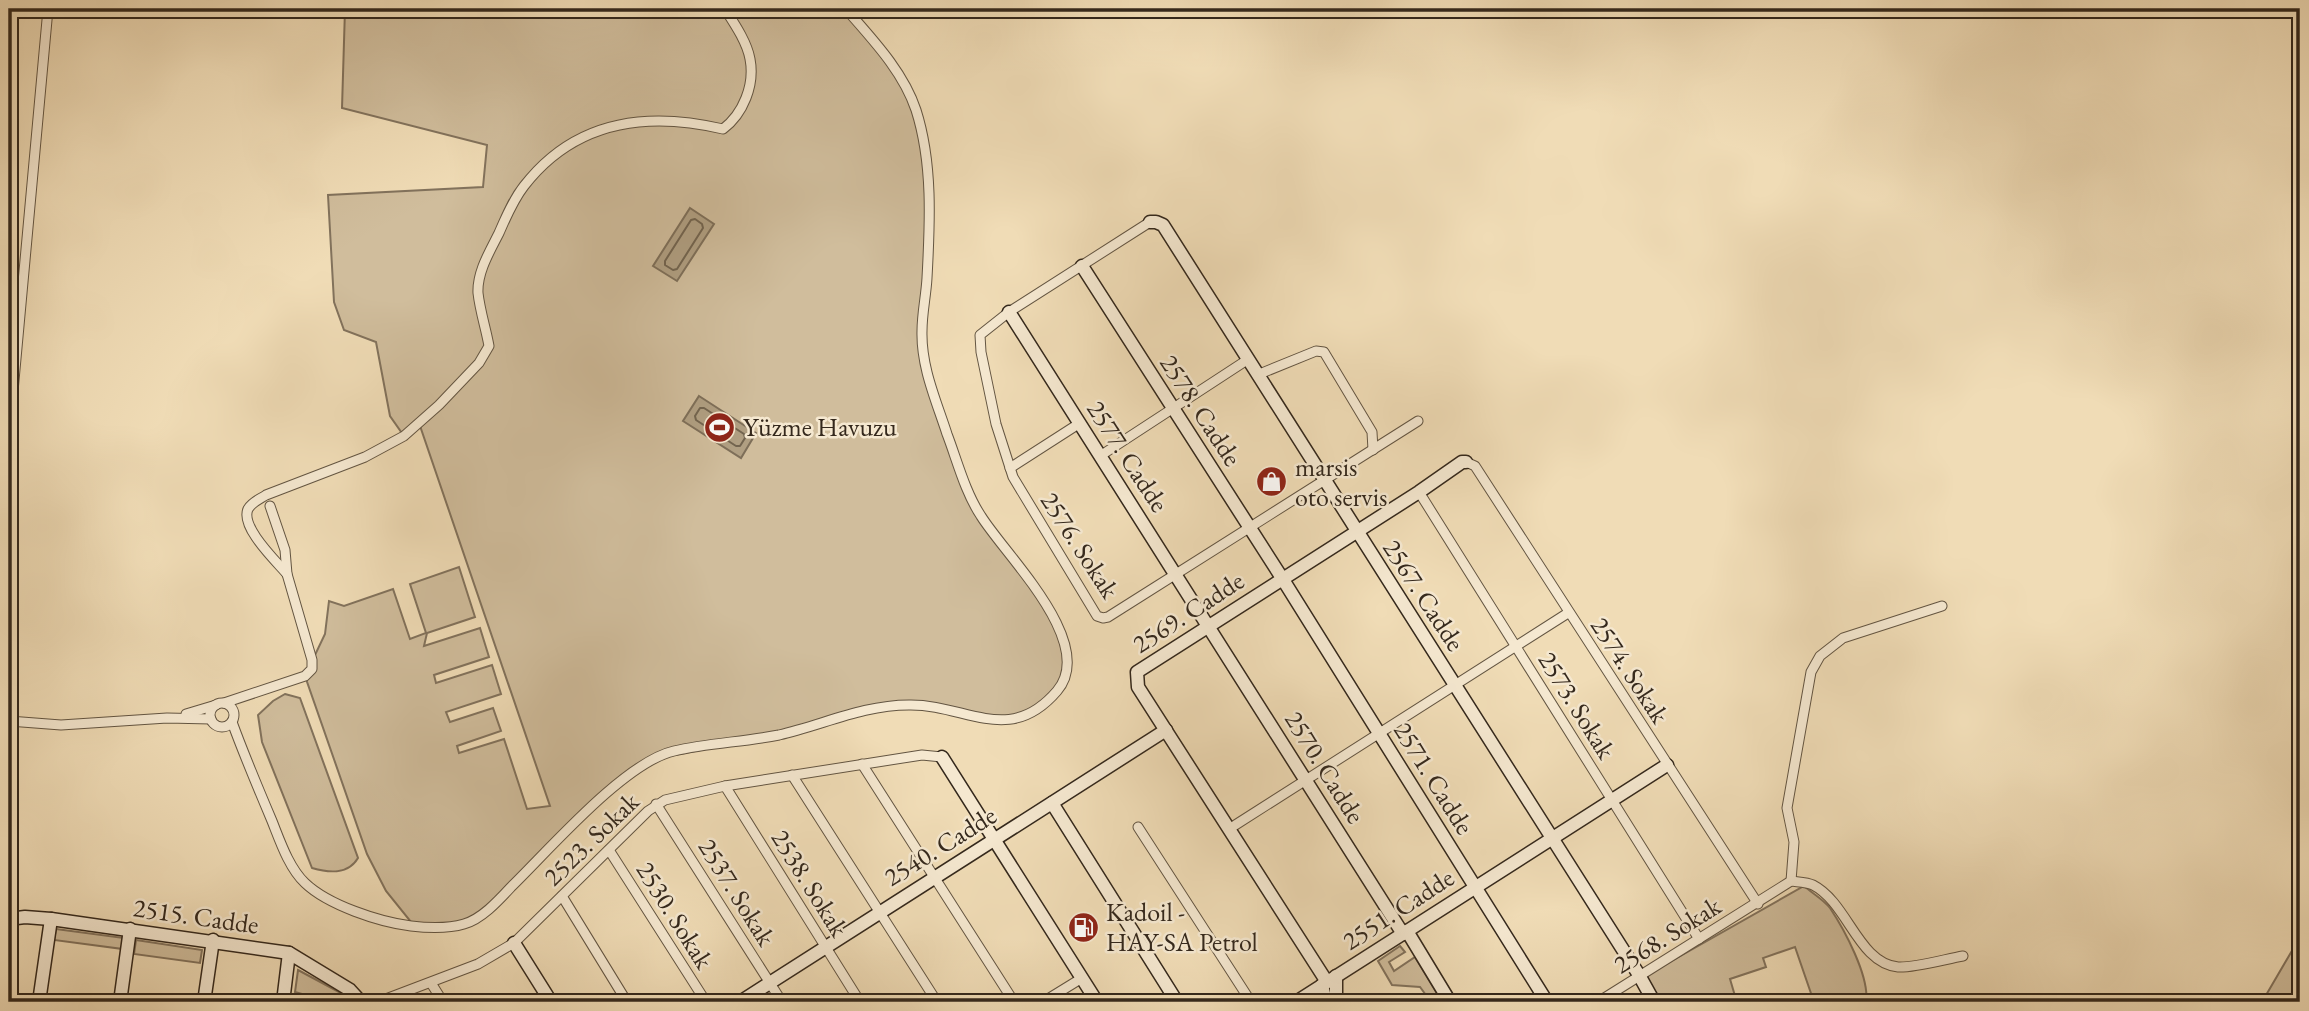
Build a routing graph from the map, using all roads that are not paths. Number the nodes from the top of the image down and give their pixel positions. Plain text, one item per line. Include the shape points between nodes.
1 (48, 9) edge
2 (725, 9) edge
3 (845, 9) edge
4 (1150, 222) joint
5 (1082, 266) junction
6 (1009, 312) junction
7 (1247, 360) junction
8 (1257, 375) junction
9 (1174, 409) junction
10 (1418, 421) dead end
11 (1080, 423) junction
12 (9, 435) edge
13 (1373, 450) junction
14 (1100, 456) junction
15 (1466, 462) joint
16 (1010, 468) junction
17 (1324, 481) junction
18 (1419, 492) junction
19 (270, 506) dead end
20 (1250, 527) junction
21 (1357, 532) junction
22 (1176, 574) junction
23 (287, 575) junction
24 (1282, 578) junction
25 (1942, 606) dead end
26 (1568, 613) junction
27 (1208, 625) junction
28 (1516, 646) junction
29 (1455, 685) junction
30 (255, 692) junction
31 (220, 704) junction
32 (233, 710) junction
33 (167, 718) junction
34 (212, 719) junction
35 (9, 721) edge
36 (229, 724) junction
37 (1166, 730) junction
38 (1379, 733) junction
39 (942, 757) joint
40 (862, 764) junction
41 (1667, 765) junction
42 (792, 775) junction
43 (1307, 779) junction
44 (725, 786) junction
45 (1612, 800) junction
46 (1052, 803) junction
47 (656, 804) junction
48 (1138, 827) dead end
49 (1229, 828) junction
50 (1552, 838) junction
51 (994, 839) junction
52 (609, 850) junction
53 (935, 877) junction
54 (1791, 881) junction
55 (1475, 888) junction
56 (562, 896) junction
57 (1758, 904) junction
58 (880, 912) junction
59 (9, 919) edge
60 (51, 919) junction
61 (130, 929) junction
62 (1405, 932) junction
63 (1699, 939) junction
64 (213, 940) junction
65 (514, 943) junction
66 (825, 947) junction
67 (289, 953) junction
68 (1963, 957) dead end
69 (1639, 975) junction
70 (1082, 978) junction
71 (1328, 981) junction
72 (431, 983) junction
73 (769, 983) junction
74 (39, 1002) edge
75 (120, 1002) edge
76 (204, 1002) edge
77 (283, 1002) edge
78 (360, 1002) edge
79 (377, 1002) edge
80 (443, 1002) edge
81 (551, 1002) edge
82 (628, 1002) edge
83 (706, 1002) edge
84 (740, 1002) edge
85 (782, 1002) edge
86 (860, 1002) edge
87 (937, 1002) edge
88 (1014, 1002) edge
89 (1044, 1002) edge
90 (1097, 1002) edge
91 (1177, 1002) edge
92 (1251, 1002) edge
93 (1296, 1002) edge
94 (1326, 1002) edge
95 (1336, 1002) edge
96 (1450, 1002) edge
97 (1547, 1002) edge
98 (1598, 1002) edge
99 (1654, 1002) edge

1 - 12 street
2 - 23 street via 750,59 750,80 735,120 723,129 665,120 618,124 581,137 524,185 481,272 478,292 489,346 479,363 404,436 365,457 266,495 247,511 258,541
3 - 36 street via 887,56 916,110 926,153 928,192 924,364 979,514 1033,583 1065,643 1067,669 1060,689 1030,716 1009,721 926,706 884,706 780,734 670,752 648,760 610,790 492,906 468,924 442,928 365,915 330,900 301,880
4 - 5 street, 2576. Sokak
4 - 7 street, 2567. Cadde via 1163,225
5 - 6 street, 2576. Sokak
5 - 9 street, 2578. Cadde
6 - 11 street, 2577. Cadde
6 - 16 street, 2576. Sokak via 982,331 979,341
7 - 8 street, 2567. Cadde
7 - 9 street
8 - 13 street via 1316,351 1327,356 1372,432
8 - 17 street, 2567. Cadde
9 - 14 street
9 - 20 street, 2578. Cadde
10 - 13 street, 2576. Sokak
11 - 14 street, 2577. Cadde
11 - 16 street
13 - 17 street, 2576. Sokak
14 - 22 street, 2577. Cadde
15 - 18 street, 2569. Cadde
15 - 26 street, 2574. Sokak via 1475,466
16 - 22 street, 2576. Sokak via 1097,616 1108,617
17 - 20 street, 2576. Sokak
17 - 21 street, 2567. Cadde
18 - 21 street, 2569. Cadde
18 - 28 street, 2573. Sokak
19 - 23 street via 285,550
20 - 22 street, 2576. Sokak
20 - 24 street, 2578. Cadde
21 - 24 street, 2569. Cadde
21 - 29 street, 2567. Cadde
22 - 27 street, 2577. Cadde
23 - 30 street via 312,669 305,676
24 - 27 street, 2569. Cadde
24 - 38 street, 2571. Cadde
25 - 54 street via 1843,638 1820,656 1811,672 1787,808 1794,842
26 - 28 street
26 - 41 street, 2574. Sokak
27 - 37 street, 2569. Cadde via 1137,672 1139,687
27 - 43 street, 2570. Cadde
28 - 29 street
28 - 45 street, 2573. Sokak
29 - 38 street
29 - 50 street, 2567. Cadde
30 - 31 street
30 - 32 street
31 - 32 street
31 - 33 street
31 - 34 street via 211,711
32 - 36 street
33 - 34 street
33 - 35 street via 61,725
34 - 36 street via 217,726
37 - 46 street, 2540. Cadde
37 - 49 street, 2569. Cadde
38 - 43 street
38 - 55 street, 2571. Cadde
39 - 40 street, 2523. Sokak via 922,755
39 - 51 street
40 - 42 street, 2523. Sokak
40 - 53 street
41 - 45 street, 2551. Cadde
41 - 57 street, 2574. Sokak
42 - 44 street, 2523. Sokak
42 - 58 street
43 - 49 street
43 - 62 street, 2570. Cadde
44 - 47 street, 2523. Sokak
44 - 66 street, 2538. Sokak
45 - 50 street, 2551. Cadde
45 - 63 street, 2573. Sokak
46 - 51 street, 2540. Cadde
46 - 91 street
47 - 52 street, 2523. Sokak
47 - 73 street, 2537. Sokak
48 - 92 street
49 - 71 street, 2569. Cadde
50 - 55 street, 2551. Cadde
50 - 69 street, 2567. Cadde
51 - 53 street, 2540. Cadde
51 - 70 street
52 - 56 street, 2523. Sokak
52 - 83 street, 2530. Sokak
53 - 58 street, 2540. Cadde
53 - 88 street
54 - 57 street, 2568. Sokak
54 - 68 street via 1811,884 1834,900 1863,945 1882,961 1898,967
55 - 62 street, 2551. Cadde
55 - 97 street, 2571. Cadde
56 - 65 street, 2523. Sokak
56 - 82 street
57 - 63 street, 2568. Sokak
58 - 66 street, 2540. Cadde
58 - 87 street
59 - 60 street, 2515. Cadde
60 - 61 street, 2515. Cadde
60 - 74 street
61 - 64 street, 2515. Cadde
61 - 75 street
62 - 71 street, 2551. Cadde
62 - 96 street, 2570. Cadde
63 - 69 street, 2568. Sokak
64 - 67 street, 2515. Cadde
64 - 76 street
65 - 72 street, 2523. Sokak
65 - 81 street
66 - 73 street, 2540. Cadde
66 - 86 street, 2538. Sokak
67 - 77 street
67 - 78 street, 2515. Cadde via 350,990
69 - 98 street, 2568. Sokak
69 - 99 street, 2567. Cadde
70 - 89 street
70 - 90 street
71 - 93 street, 2551. Cadde
71 - 94 street
71 - 95 street
72 - 79 street, 2523. Sokak
72 - 80 street
73 - 84 street, 2540. Cadde
73 - 85 street, 2537. Sokak

